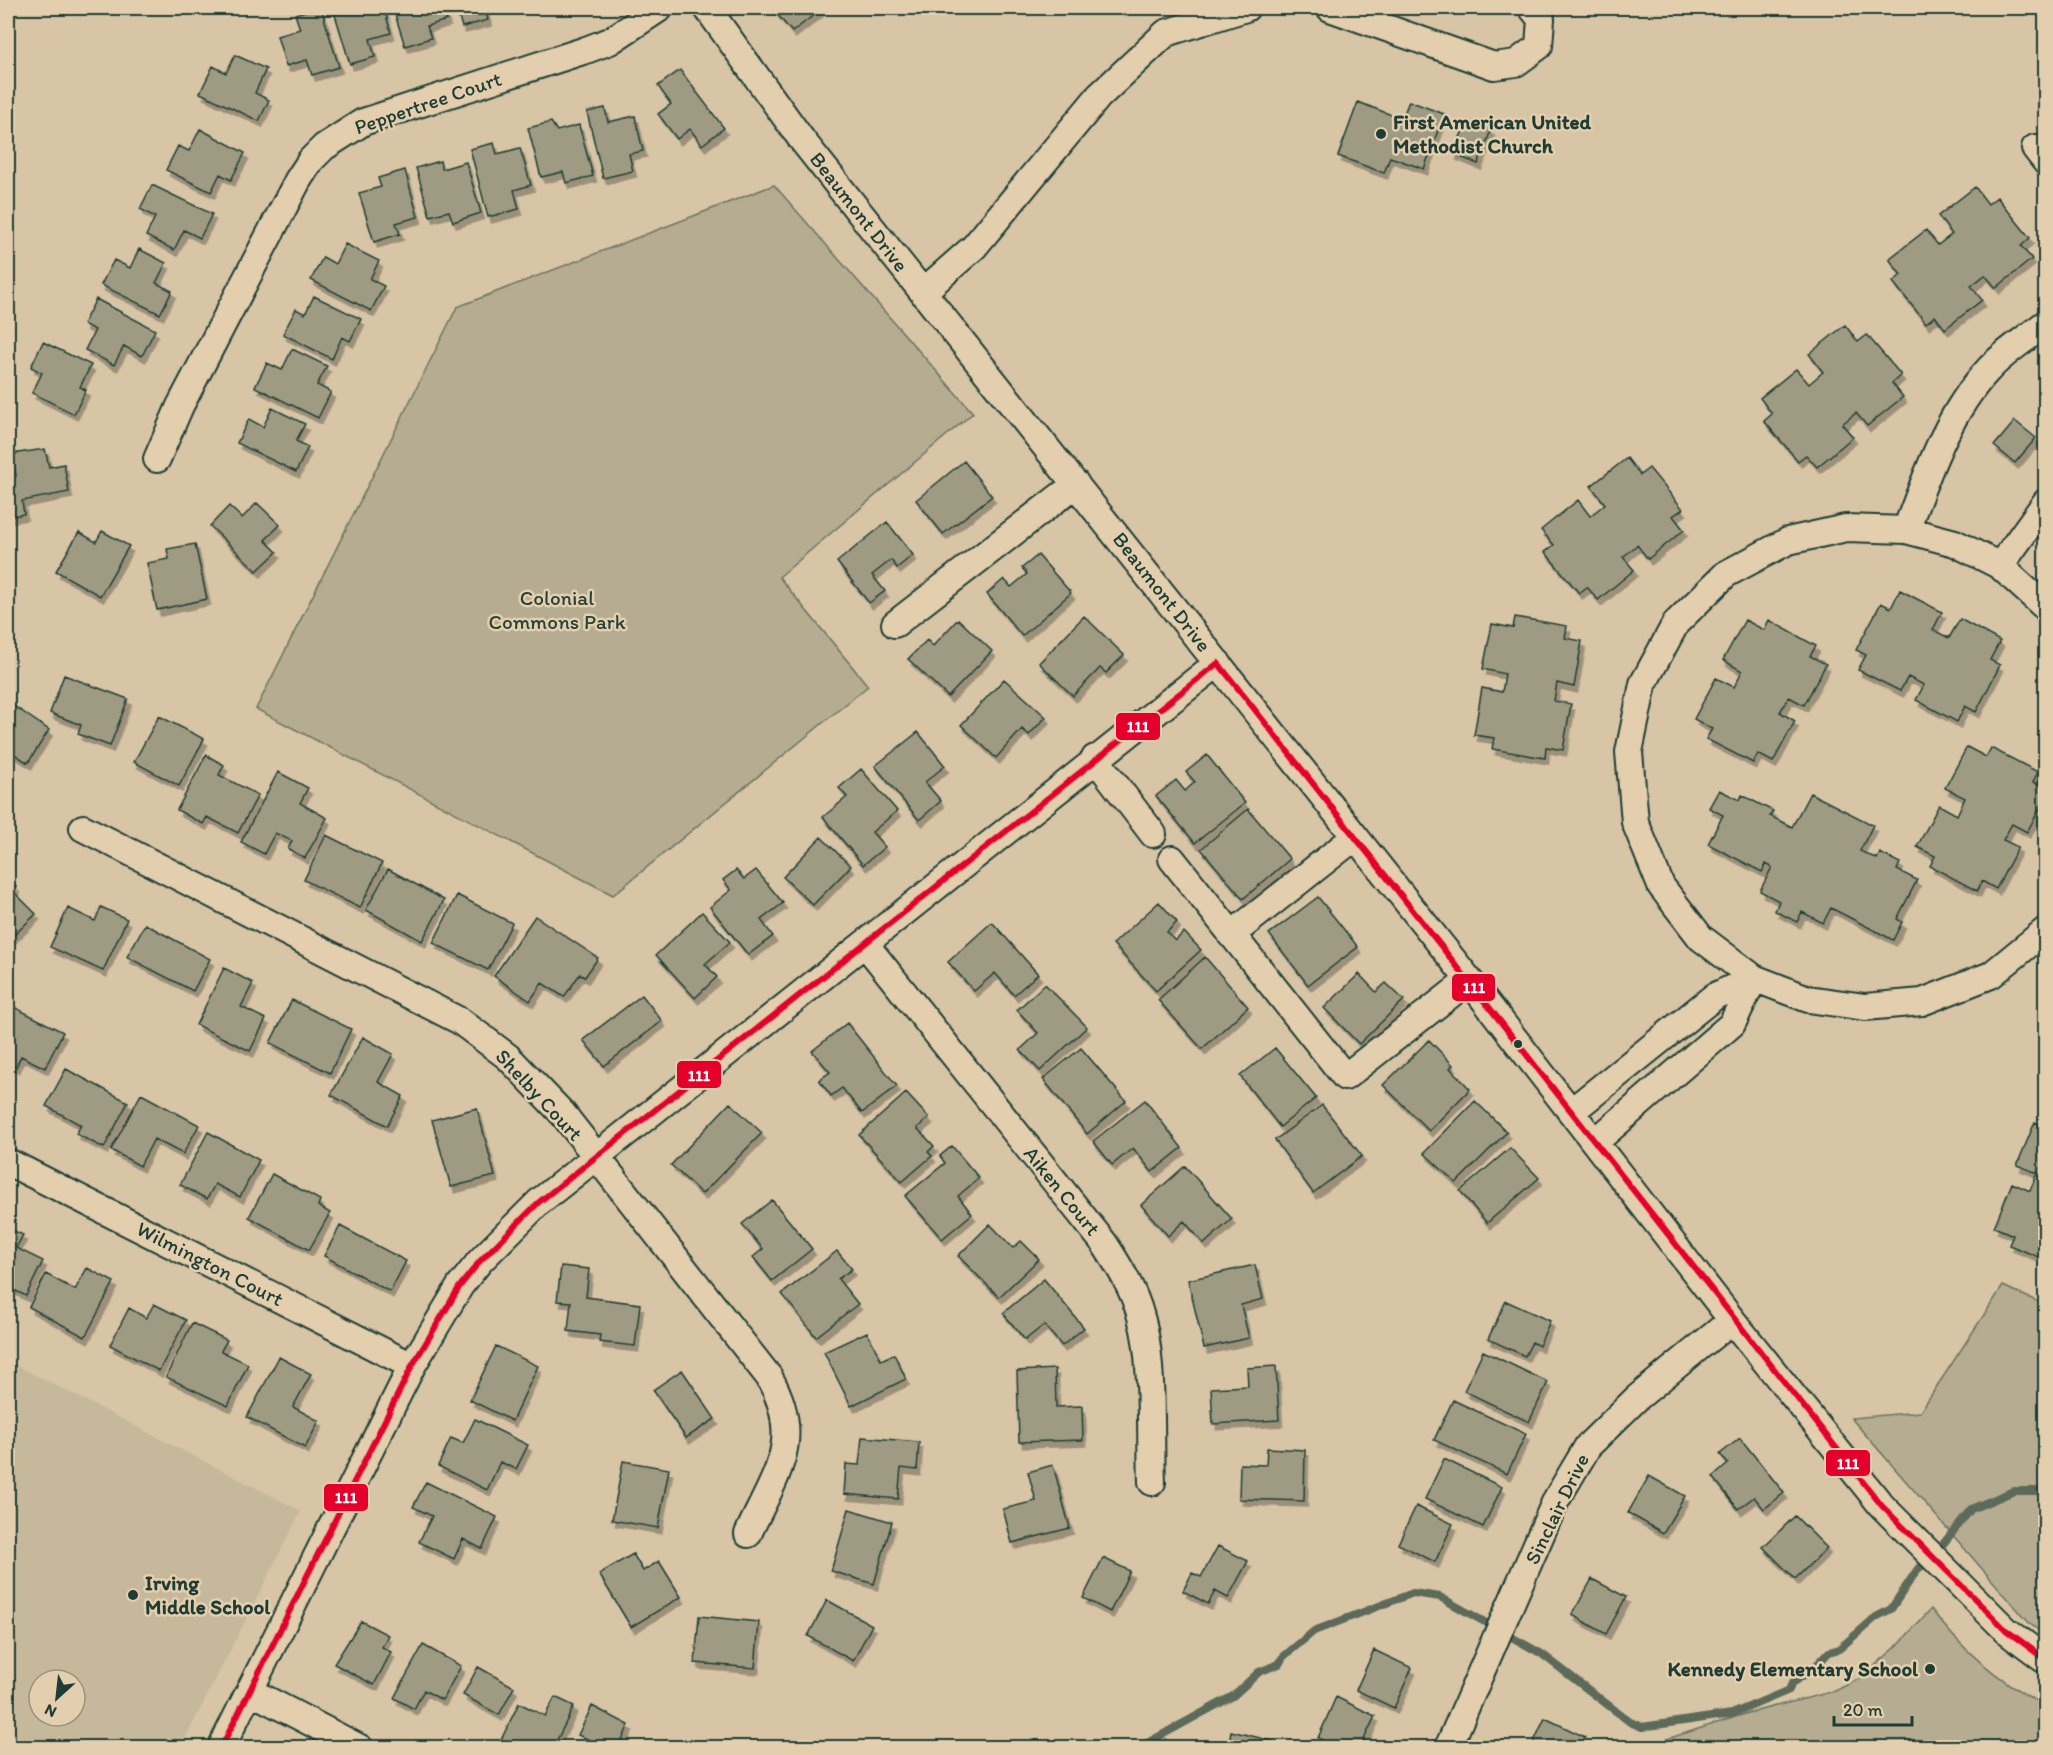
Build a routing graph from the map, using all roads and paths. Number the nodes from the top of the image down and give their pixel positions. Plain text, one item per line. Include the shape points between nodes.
1 (660, 8) edge
2 (707, 8) edge
3 (1246, 8) edge
4 (1330, 8) edge
5 (1532, 8) edge
6 (923, 292) junction
7 (2046, 323) edge
8 (157, 459) dead end
9 (1076, 484) junction
10 (2046, 502) edge
11 (1906, 530) junction
12 (2000, 566) junction
13 (2046, 608) edge
14 (895, 624) dead end
15 (1218, 663) junction
16 (1095, 758) junction
17 (83, 828) dead end
18 (1153, 834) dead end
19 (1355, 837) junction
20 (1172, 859) dead end
21 (2046, 930) edge
22 (1231, 935) junction
23 (866, 945) junction
24 (1754, 978) junction
25 (1469, 980) junction
26 (1572, 1111) junction
27 (1595, 1142) junction
28 (595, 1158) junction
29 (8, 1162) edge
30 (1732, 1320) junction
31 (412, 1366) junction
32 (1152, 1482) dead end
33 (748, 1534) dead end
34 (2046, 1660) edge
35 (250, 1692) junction
36 (221, 1748) edge
37 (360, 1748) edge
38 (1448, 1748) edge

1 - 8 street, Peppertree Court via 610,40 393,110 353,128 324,147 298,180 180,406
2 - 6 street, Beaumont Drive via 802,140
3 - 6 street via 1166,33 1099,96 975,247
4 - 5 street via 1494,66 1516,63 1539,46 1541,19
6 - 9 street, Beaumont Drive
7 - 11 street via 1988,369 1971,392 1944,436
9 - 14 street
9 - 15 street, Beaumont Drive
10 - 12 street
11 - 12 street via 1955,543
11 - 24 street via 1846,528 1788,541 1726,574 1677,623 1643,684 1629,752 1635,822 1661,886 1701,938
12 - 13 street
15 - 16 street
15 - 19 street, Beaumont Drive
16 - 18 street
16 - 23 street
17 - 28 street, Shelby Court via 460,1021 516,1065 563,1114
19 - 22 street
19 - 25 street, Beaumont Drive
20 - 22 street
21 - 24 street via 1991,975 1922,1002 1865,1007 1830,1003 1808,999
22 - 25 street via 1345,1077
23 - 28 street
23 - 32 street, Aiken Court via 1120,1267 1141,1316 1147,1345
24 - 26 street via 1714,996
24 - 27 street via 1732,1024
25 - 26 street, Beaumont Drive
26 - 27 street, Beaumont Drive
27 - 30 street, Beaumont Drive
28 - 31 street via 539,1202 480,1261
28 - 33 street, Shelby Court via 769,1377 778,1394 787,1430 785,1450
29 - 31 street, Wilmington Court
30 - 34 street, Beaumont Drive via 1904,1530 2006,1630
30 - 38 street, Sinclair Drive via 1637,1398 1588,1446 1556,1500
31 - 35 street
35 - 36 street
35 - 37 street

